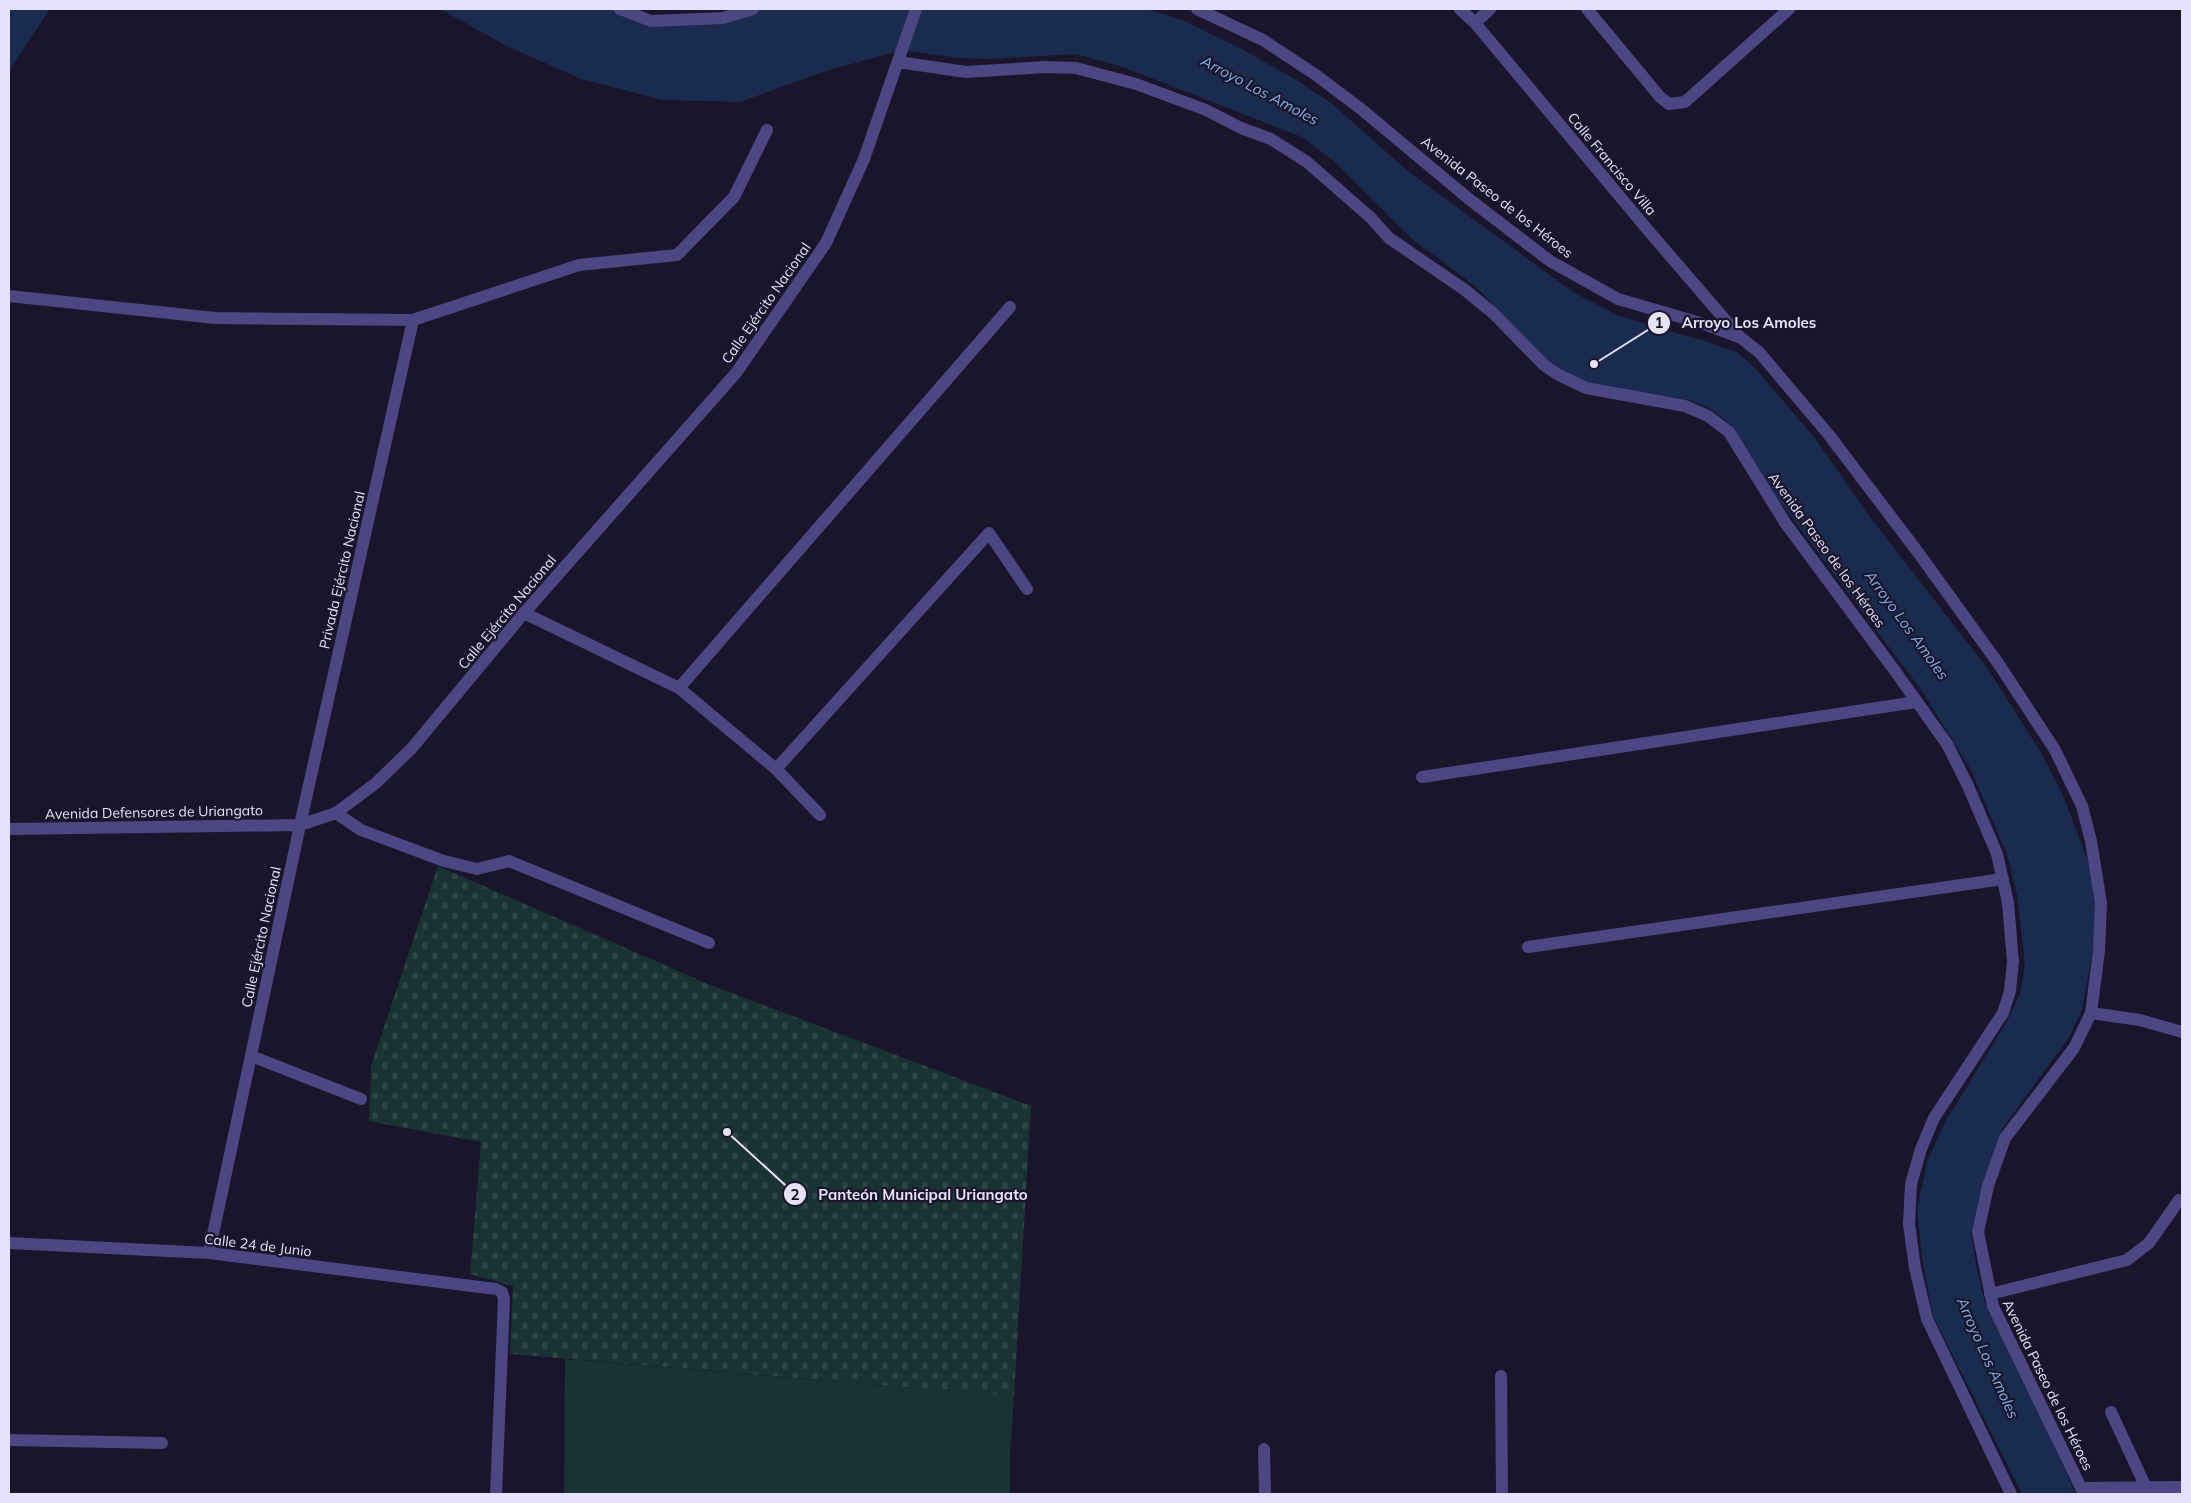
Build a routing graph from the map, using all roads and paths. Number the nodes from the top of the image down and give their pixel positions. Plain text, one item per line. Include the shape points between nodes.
1 (620, 9) edge
2 (753, 9) edge
3 (916, 9) edge
4 (1197, 9) edge
5 (1460, 9) edge
6 (1490, 9) edge
7 (1587, 9) edge
8 (1789, 9) edge
9 (1475, 23) junction
10 (899, 58) junction
11 (767, 130) dead end
12 (9, 296) edge
13 (1010, 307) dead end
14 (414, 320) junction
15 (1741, 338) junction
16 (1027, 589) dead end
17 (524, 613) junction
18 (679, 688) junction
19 (1916, 702) junction
20 (776, 769) junction
21 (1422, 777) dead end
22 (336, 812) junction
23 (820, 815) dead end
24 (300, 826) junction
25 (9, 829) edge
26 (2003, 879) junction
27 (709, 943) dead end
28 (1528, 947) dead end
29 (2091, 1014) junction
30 (2182, 1032) edge
31 (251, 1056) junction
32 (361, 1099) dead end
33 (2179, 1200) dead end
34 (9, 1244) edge
35 (209, 1253) junction
36 (1990, 1294) junction
37 (1501, 1376) dead end
38 (2111, 1412) dead end
39 (9, 1440) edge
40 (162, 1443) dead end
41 (1264, 1449) dead end
42 (2182, 1487) edge
43 (2082, 1491) edge
44 (2147, 1491) edge
45 (496, 1494) edge
46 (1265, 1494) edge
47 (1502, 1494) edge
48 (2011, 1494) edge

1 - 2 street via 650,21 723,18
3 - 10 street, Calle Ejército Nacional
4 - 15 street, Avenida Paseo de los Héroes via 1263,40 1316,75 1550,261 1618,299
5 - 9 street, Calle Francisco Villa
6 - 9 street
7 - 8 street via 1669,104 1685,102
9 - 15 street, Calle Francisco Villa
10 - 17 street, Calle Ejército Nacional via 864,159 826,243 736,373
10 - 19 street, Avenida Paseo de los Héroes via 966,72 1076,68 1136,84 1271,139 1307,162 1389,238 1493,313 1544,366 1586,388 1684,406 1708,416 1728,432 1786,524
11 - 14 street via 734,197 677,255 579,265
12 - 14 street via 215,318
13 - 18 street
14 - 24 street, Privada Ejército Nacional
15 - 29 street, Avenida Paseo de los Héroes via 1778,373 1917,551 1998,663 2070,778 2082,806 2091,841 2101,903
16 - 20 street via 989,533
17 - 18 street
17 - 22 street, Calle Ejército Nacional via 412,748 376,783
18 - 20 street
19 - 21 street
19 - 26 street, Avenida Paseo de los Héroes via 1947,744 1968,786 1997,854
20 - 23 street
22 - 24 street, Calle Ejército Nacional
22 - 27 street via 361,830 444,861 477,869 508,861
24 - 25 street, Avenida Defensores de Uriangato
24 - 31 street, Calle Ejército Nacional
26 - 28 street
26 - 48 street, Avenida Paseo de los Héroes via 2013,962 2010,991 2003,1013 1934,1118 1911,1184 1909,1224 1926,1319
29 - 30 street via 2140,1020
29 - 36 street, Avenida Paseo de los Héroes via 2074,1048 2005,1138 1988,1186 1978,1232
31 - 32 street
31 - 35 street, Calle Ejército Nacional
33 - 36 street via 2149,1243 2127,1260
34 - 35 street, Calle 24 de Junio
35 - 45 street, Calle 24 de Junio via 502,1292
36 - 43 street, Avenida Paseo de los Héroes
37 - 47 street
38 - 44 street
39 - 40 street
41 - 46 street
42 - 44 street
43 - 44 street

